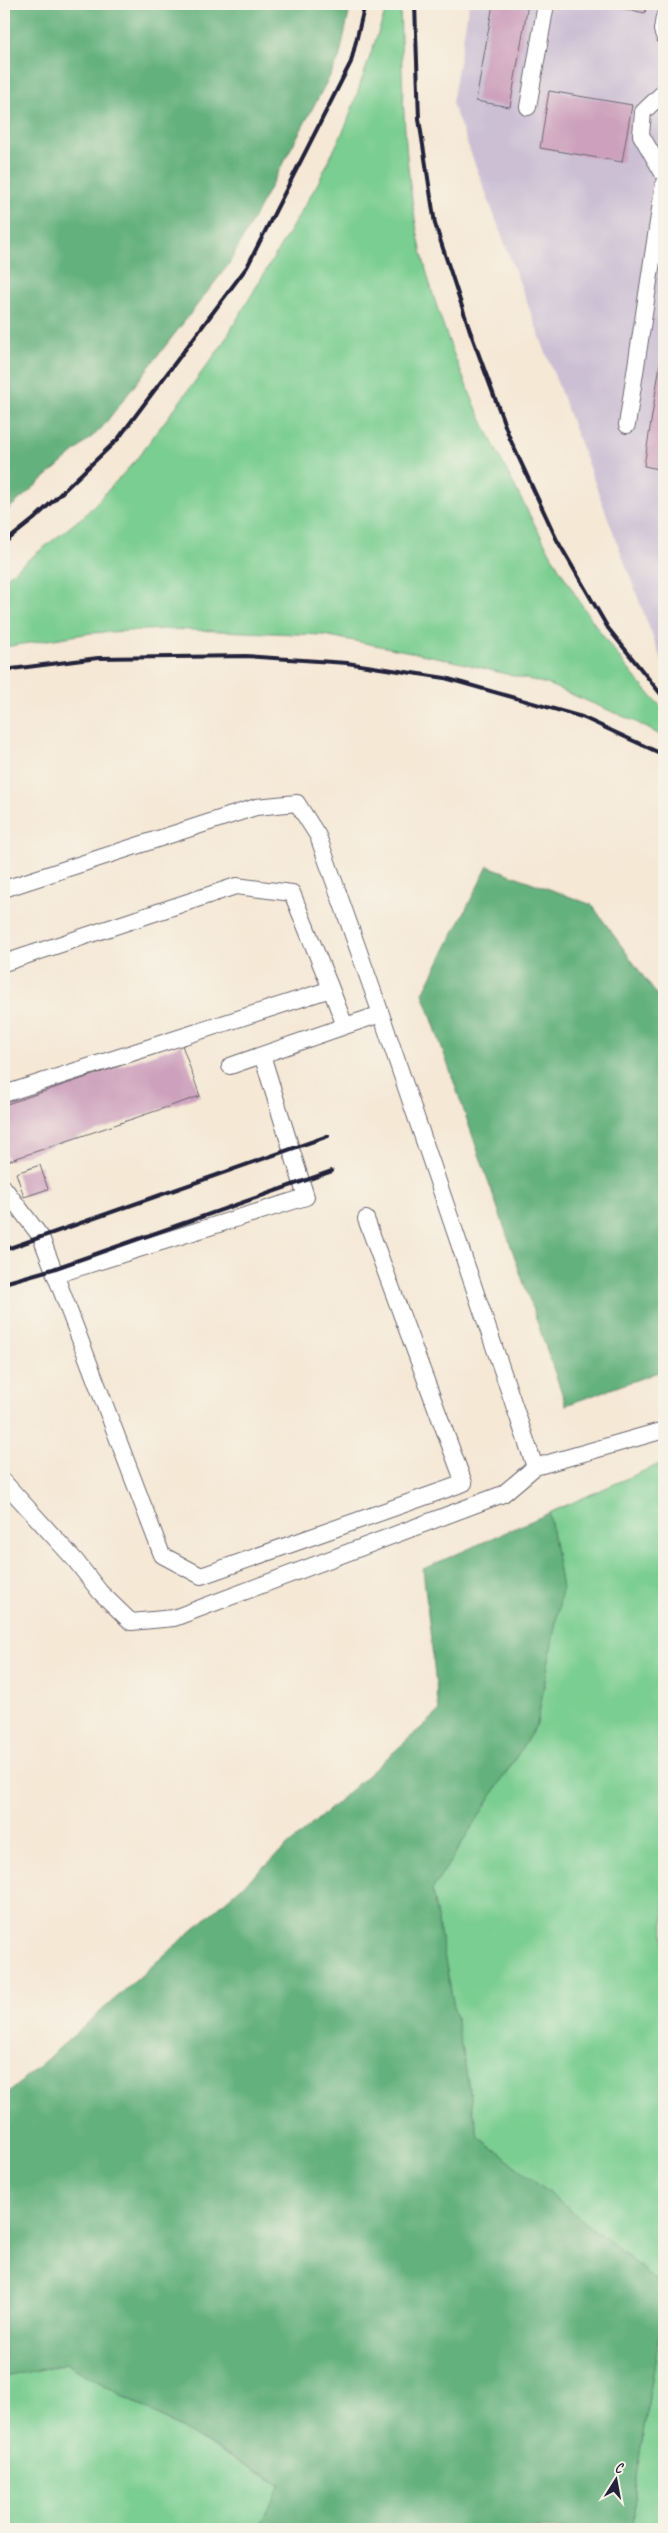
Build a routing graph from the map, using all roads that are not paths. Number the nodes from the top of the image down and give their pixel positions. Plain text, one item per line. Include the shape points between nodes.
1 (546, 4) edge
2 (664, 17) edge
3 (664, 36) edge
4 (664, 92) edge
5 (528, 107) dead end
6 (664, 175) edge
7 (664, 183) edge
8 (627, 425) dead end
9 (4, 889) edge
10 (4, 963) edge
11 (331, 989) junction
12 (381, 1014) junction
13 (345, 1026) junction
14 (262, 1055) junction
15 (230, 1066) dead end
16 (4, 1094) edge
17 (4, 1188) edge
18 (366, 1218) dead end
19 (55, 1275) junction
20 (664, 1430) edge
21 (535, 1467) junction
22 (4, 1482) edge

1 - 5 lane
2 - 3 lane
4 - 6 lane via 643,112 641,136
7 - 8 lane
9 - 12 lane via 256,807 298,803 318,836
10 - 11 lane via 236,886 292,893
11 - 13 lane
11 - 16 lane
12 - 13 lane
12 - 21 lane
13 - 14 lane
14 - 15 lane
14 - 19 lane via 306,1197
17 - 19 lane via 41,1237
18 - 19 lane via 464,1483 201,1576 162,1555
20 - 21 lane
21 - 22 lane via 502,1494 174,1618 131,1622 100,1592

